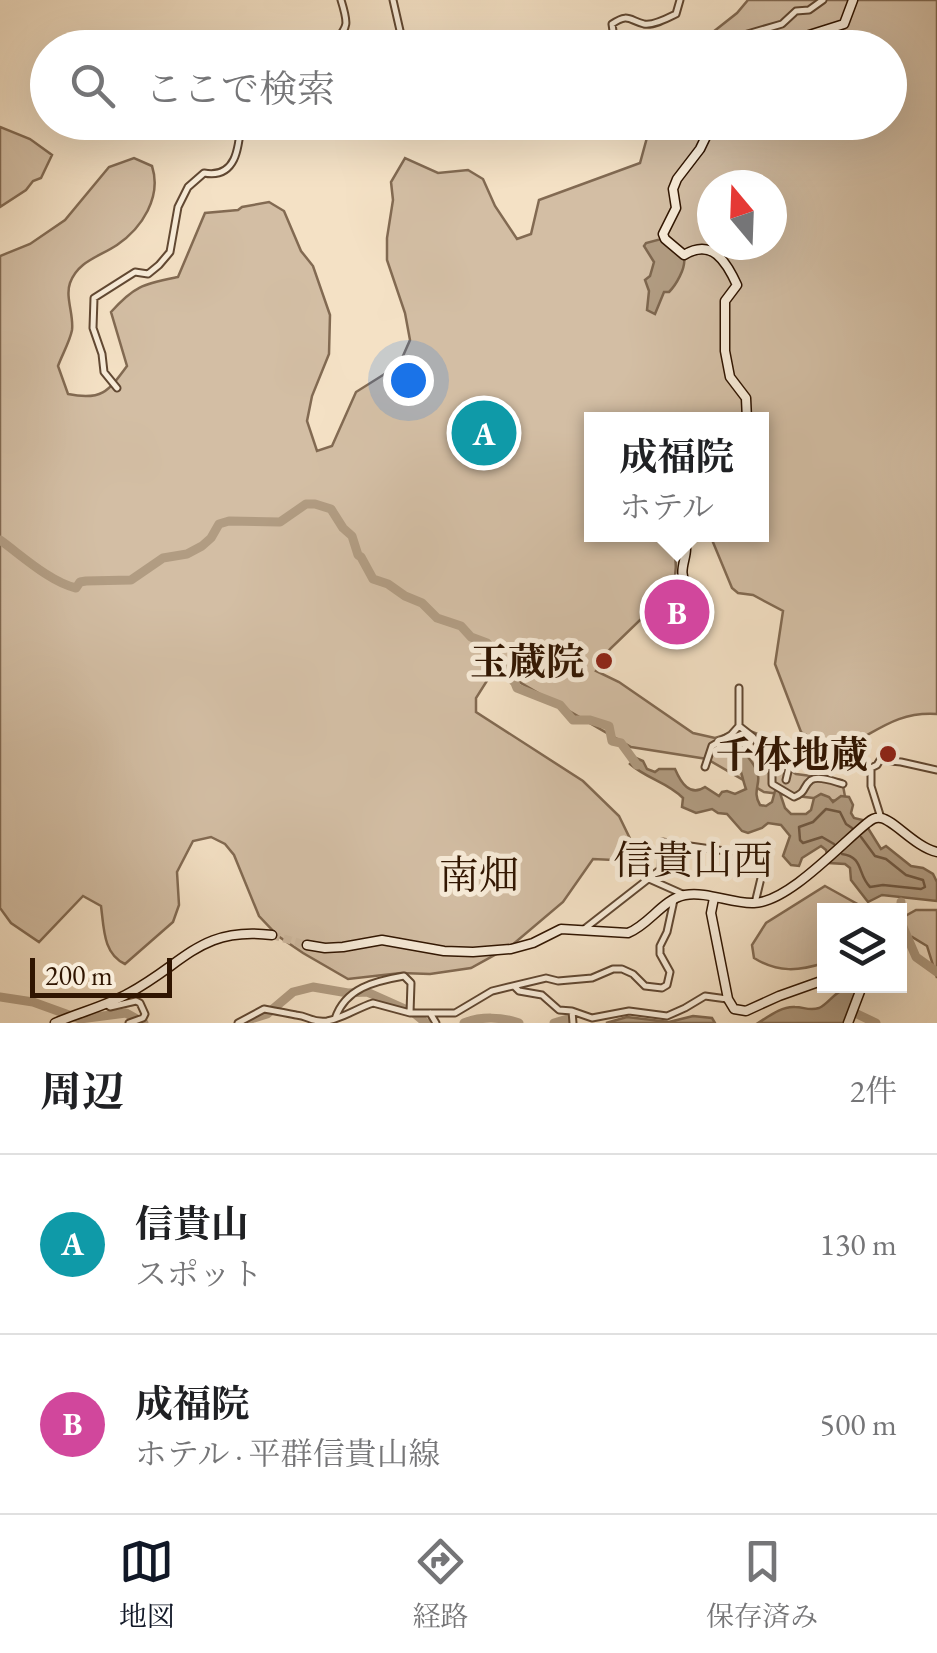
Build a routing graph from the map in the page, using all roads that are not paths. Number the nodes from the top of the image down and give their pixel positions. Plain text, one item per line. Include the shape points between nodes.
1 (341, 0) edge
2 (394, 0) edge
3 (680, 0) edge
4 (823, 0) edge
5 (854, 0) edge
6 (345, 30) edge
7 (400, 30) edge
8 (613, 30) edge
9 (763, 30) edge
10 (825, 30) edge
11 (240, 140) edge
12 (704, 140) edge
13 (117, 388) dead end
14 (747, 412) edge
15 (686, 542) edge
16 (688, 587) dead end
17 (740, 688) dead end
18 (739, 726) junction
19 (790, 763) dead end
20 (705, 767) dead end
21 (937, 770) edge
22 (786, 780) dead end
23 (843, 784) dead end
24 (877, 818) junction
25 (937, 852) edge
26 (649, 878) junction
27 (685, 895) junction
28 (714, 898) junction
29 (674, 900) junction
30 (755, 903) junction
31 (583, 931) junction
32 (272, 935) tunnel mouth
33 (307, 946) tunnel mouth
34 (817, 983) edge
35 (515, 987) junction
36 (859, 993) edge
37 (728, 999) junction
38 (106, 1005) junction
39 (572, 1011) junction
40 (410, 1012) junction
41 (430, 1013) junction
42 (335, 1019) junction
43 (56, 1023) edge
44 (129, 1023) edge
45 (238, 1023) edge
46 (436, 1023) edge
47 (573, 1023) edge
48 (848, 1023) edge

1 - 6 street
2 - 7 street
3 - 8 street via 672,17 651,25 626,17
4 - 9 street
5 - 10 main road via 844,24
11 - 13 street via 226,171 204,172 188,186 170,252 159,265 148,274 134,272 94,298 93,328 104,372
12 - 14 main road via 676,179 676,208 663,234 684,255 707,248 734,278 737,285 725,300 725,351
15 - 16 main road via 681,576
17 - 18 street
18 - 20 street via 712,746
18 - 23 street via 772,762 772,784 794,797 818,778
19 - 22 street
21 - 24 street via 880,760 870,768
24 - 25 main road
24 - 30 main road via 785,892
26 - 27 street
26 - 30 street via 661,869 662,842 767,855
26 - 31 street
27 - 28 main road
27 - 29 main road
28 - 30 main road
28 - 37 main road via 711,913
29 - 31 main road via 631,932
29 - 35 street via 660,946 670,972 662,988 645,986 622,969
31 - 33 main road via 562,928 533,943 473,952 382,940
32 - 38 main road via 234,933 210,940
34 - 37 main road via 746,1011
35 - 39 street
35 - 41 street via 492,991 455,1013
36 - 48 main road
37 - 39 street via 705,996 667,1016 629,1012 592,1018
38 - 43 main road
38 - 44 street via 140,1003 145,1014
39 - 47 street
40 - 41 street
40 - 42 street via 373,1003
40 - 42 street via 411,984 404,976 354,991
41 - 46 street
42 - 45 street via 311,1021 264,1009

